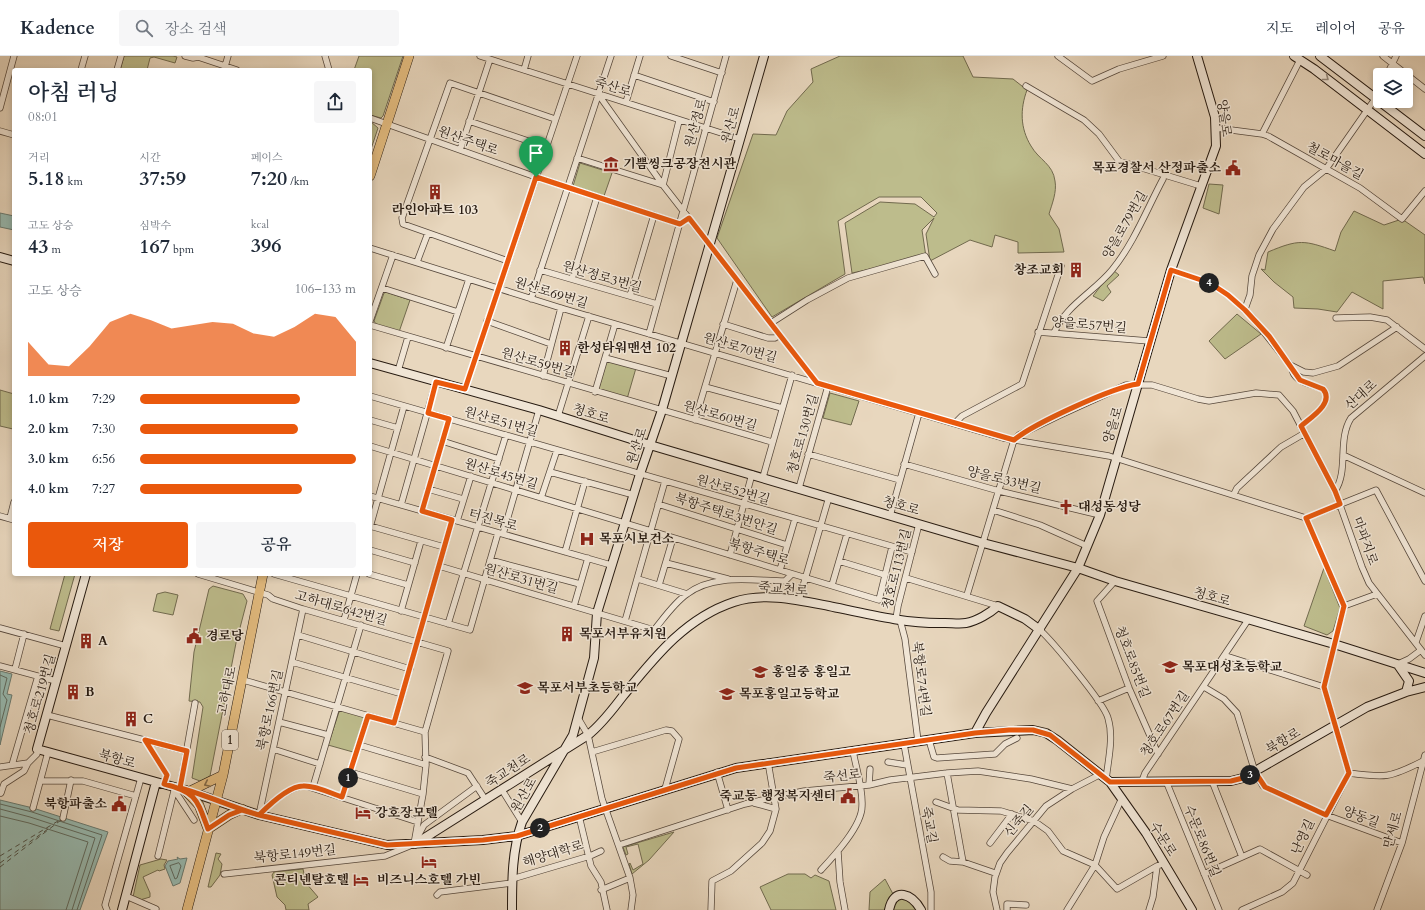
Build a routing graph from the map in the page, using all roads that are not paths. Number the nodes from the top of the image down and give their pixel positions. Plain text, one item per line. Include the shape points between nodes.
1 (14, 56) edge
2 (85, 56) edge
3 (121, 56) edge
4 (185, 56) edge
5 (197, 56) edge
6 (228, 56) edge
7 (325, 56) edge
8 (409, 56) edge
9 (480, 56) edge
10 (528, 56) edge
11 (577, 56) edge
12 (611, 56) edge
13 (640, 56) edge
14 (671, 56) edge
15 (726, 56) edge
16 (763, 56) edge
17 (1058, 56) edge
18 (1163, 56) edge
19 (1197, 56) edge
20 (1320, 56) edge
21 (1383, 56) edge
22 (1396, 56) edge
23 (1297, 58) edge
24 (490, 59) junction
25 (1393, 64) junction
26 (82, 68) edge
27 (118, 68) edge
28 (225, 68) edge
29 (328, 68) edge
30 (1391, 68) edge
31 (524, 70) junction
32 (722, 73) junction
33 (634, 75) junction
34 (567, 85) junction
35 (1026, 86) dead end
36 (1425, 89) edge
37 (479, 92) junction
38 (598, 94) junction
39 (1373, 97) edge
40 (626, 102) junction
41 (714, 102) junction
42 (1373, 102) edge
43 (0, 108) edge
44 (1387, 108) edge
45 (1367, 110) junction
46 (372, 119) edge
47 (555, 119) junction
48 (469, 121) junction
49 (679, 121) junction
50 (387, 124) junction
51 (1216, 128) junction
52 (706, 130) junction
53 (0, 132) edge
54 (1262, 134) junction
55 (12, 135) edge
56 (1425, 136) edge
57 (740, 139) junction
58 (430, 140) junction
59 (546, 147) junction
60 (460, 150) junction
61 (1425, 154) edge
62 (577, 158) junction
63 (1326, 169) junction
64 (372, 170) edge
65 (536, 177) junction
66 (1163, 179) dead end
67 (663, 185) junction
68 (1201, 186) junction
69 (567, 187) junction
70 (1425, 191) edge
71 (597, 196) junction
72 (683, 211) junction
73 (654, 215) junction
74 (689, 218) junction
75 (680, 224) junction
76 (428, 233) junction
77 (710, 244) junction
78 (372, 249) edge
79 (393, 255) junction
80 (0, 257) edge
81 (12, 260) edge
82 (508, 261) junction
83 (417, 262) junction
84 (1061, 266) dead end
85 (540, 270) junction
86 (1171, 270) junction
87 (935, 274) dead end
88 (469, 279) junction
89 (572, 280) junction
90 (737, 280) junction
91 (382, 288) junction
92 (499, 288) junction
93 (630, 296) junction
94 (531, 299) junction
95 (657, 304) junction
96 (561, 308) junction
97 (1245, 310) junction
98 (458, 312) junction
99 (372, 316) edge
100 (589, 316) junction
101 (1336, 318) dead end
102 (487, 321) junction
103 (771, 323) junction
104 (615, 324) junction
105 (724, 324) junction
106 (372, 326) edge
107 (1397, 327) junction
108 (1038, 332) junction
109 (1054, 333) junction
110 (649, 334) junction
111 (780, 335) junction
112 (408, 336) junction
113 (1149, 341) junction
114 (681, 343) junction
115 (551, 344) junction
116 (446, 348) junction
117 (1425, 349) edge
118 (715, 353) junction
119 (1425, 356) edge
120 (474, 357) junction
121 (605, 358) junction
122 (372, 364) edge
123 (1292, 367) junction
124 (398, 371) junction
125 (792, 375) junction
126 (542, 376) junction
127 (672, 376) junction
128 (436, 382) junction
129 (817, 383) junction
130 (569, 384) junction
131 (1138, 384) junction
132 (828, 386) junction
133 (705, 387) junction
134 (465, 389) junction
135 (595, 392) junction
136 (372, 397) edge
137 (404, 406) junction
138 (782, 408) junction
139 (539, 410) junction
140 (662, 410) junction
141 (428, 413) junction
142 (919, 413) junction
143 (558, 416) junction
144 (449, 419) junction
145 (695, 420) junction
146 (372, 421) edge
147 (955, 423) junction
148 (1301, 426) junction
149 (398, 428) junction
150 (1305, 433) junction
151 (506, 435) junction
152 (1014, 440) junction
153 (442, 441) junction
154 (530, 442) junction
155 (772, 442) junction
156 (650, 445) junction
157 (372, 447) edge
158 (557, 450) junction
159 (391, 452) junction
160 (808, 454) junction
161 (1343, 455) junction
162 (1116, 458) junction
163 (413, 459) junction
164 (499, 459) junction
165 (904, 464) junction
166 (436, 466) junction
167 (550, 472) junction
168 (640, 474) junction
169 (752, 474) junction
170 (471, 476) junction
171 (763, 477) junction
172 (900, 480) junction
173 (665, 481) junction
174 (585, 482) junction
175 (492, 483) junction
176 (799, 488) junction
177 (428, 489) junction
178 (516, 490) junction
179 (999, 491) junction
180 (1335, 491) junction
181 (1425, 493) edge
182 (1234, 494) junction
183 (634, 495) junction
184 (372, 497) edge
185 (829, 497) junction
186 (541, 498) junction
187 (378, 499) junction
188 (463, 499) junction
189 (658, 504) junction
190 (744, 504) junction
191 (1340, 504) junction
192 (401, 505) junction
193 (577, 509) junction
194 (994, 510) junction
195 (422, 511) junction
196 (1100, 515) junction
197 (0, 516) edge
198 (890, 516) junction
199 (1306, 518) junction
200 (12, 519) edge
201 (372, 519) edge
202 (794, 519) junction
203 (455, 521) junction
204 (625, 523) junction
205 (919, 524) junction
206 (820, 526) junction
207 (372, 527) edge
208 (478, 527) junction
209 (737, 529) junction
210 (650, 531) junction
211 (500, 534) junction
212 (847, 534) junction
213 (672, 538) junction
214 (421, 540) junction
215 (983, 543) junction
216 (787, 545) junction
217 (1087, 546) junction
218 (444, 547) junction
219 (892, 547) junction
220 (372, 551) edge
221 (565, 552) junction
222 (912, 552) junction
223 (730, 555) junction
224 (588, 558) junction
225 (490, 560) junction
226 (839, 561) junction
227 (415, 563) junction
228 (666, 563) junction
229 (611, 565) junction
230 (439, 566) junction
231 (1078, 568) junction
232 (780, 570) junction
233 (792, 574) junction
234 (372, 575) edge
235 (464, 575) junction
236 (886, 575) junction
237 (85, 576) edge
238 (205, 576) edge
239 (263, 576) edge
240 (356, 576) edge
241 (298, 577) edge
242 (805, 578) junction
243 (906, 578) junction
244 (638, 579) junction
245 (484, 580) junction
246 (734, 580) junction
247 (1115, 581) junction
248 (1425, 581) edge
249 (580, 584) junction
250 (408, 585) junction
251 (659, 585) junction
252 (832, 585) junction
253 (260, 593) junction
254 (687, 594) junction
255 (1377, 594) junction
256 (967, 595) junction
257 (351, 596) junction
258 (799, 600) junction
259 (574, 606) junction
260 (998, 606) junction
261 (1344, 606) junction
262 (303, 609) junction
263 (401, 611) junction
264 (597, 613) junction
265 (1425, 616) edge
266 (424, 617) junction
267 (344, 620) junction
268 (898, 620) junction
269 (1248, 620) junction
270 (625, 621) junction
271 (448, 624) junction
272 (361, 625) junction
273 (0, 628) edge
274 (1040, 630) junction
275 (24, 634) junction
276 (298, 634) junction
277 (418, 642) junction
278 (1416, 642) junction
279 (1334, 644) junction
280 (66, 646) junction
281 (1421, 650) junction
282 (353, 652) junction
283 (1425, 655) edge
284 (1226, 656) junction
285 (292, 662) junction
286 (1397, 664) junction
287 (0, 666) edge
288 (410, 669) junction
289 (15, 670) junction
290 (1425, 673) edge
291 (38, 676) junction
292 (346, 678) junction
293 (243, 680) junction
294 (56, 681) junction
295 (1204, 687) junction
296 (1324, 687) junction
297 (1425, 687) edge
298 (1130, 688) junction
299 (285, 692) junction
300 (1406, 692) junction
301 (402, 694) junction
302 (1098, 701) junction
303 (195, 703) dead end
304 (337, 707) junction
305 (46, 715) junction
306 (368, 716) junction
307 (578, 718) junction
308 (279, 722) junction
309 (394, 723) junction
310 (1334, 725) junction
311 (425, 732) junction
312 (975, 733) junction
313 (588, 735) junction
314 (328, 736) junction
315 (1017, 738) dead end
316 (145, 740) junction
317 (929, 740) junction
318 (918, 741) junction
319 (904, 744) junction
320 (359, 745) junction
321 (565, 748) junction
322 (37, 749) junction
323 (273, 749) junction
324 (187, 751) junction
325 (853, 751) junction
326 (48, 752) junction
327 (592, 752) junction
328 (1158, 754) junction
329 (1425, 755) edge
330 (426, 757) junction
331 (1423, 761) junction
332 (768, 762) junction
333 (888, 762) dead end
334 (28, 763) junction
335 (320, 764) junction
336 (426, 764) junction
337 (12, 765) junction
338 (907, 765) junction
339 (0, 767) edge
340 (870, 769) dead end
341 (350, 772) junction
342 (717, 772) junction
343 (948, 772) junction
344 (1255, 772) junction
345 (1349, 773) junction
346 (223, 775) junction
347 (140, 778) junction
348 (910, 778) junction
349 (1106, 779) junction
350 (71, 780) junction
351 (1166, 780) junction
352 (41, 781) junction
353 (1142, 781) junction
354 (1212, 781) junction
355 (160, 783) junction
356 (869, 785) junction
357 (477, 786) junction
358 (860, 786) junction
359 (313, 787) junction
360 (181, 789) junction
361 (665, 789) junction
362 (1072, 789) junction
363 (502, 790) junction
364 (0, 792) edge
365 (423, 794) junction
366 (136, 796) junction
367 (342, 797) junction
368 (775, 797) junction
369 (1122, 798) junction
370 (485, 799) junction
371 (217, 800) junction
372 (936, 802) dead end
373 (751, 803) junction
374 (33, 808) dead end
375 (605, 808) junction
376 (776, 808) junction
377 (953, 808) junction
378 (242, 810) junction
379 (728, 810) junction
380 (1012, 814) junction
381 (259, 815) junction
382 (1326, 815) junction
383 (579, 816) junction
384 (63, 818) dead end
385 (194, 820) dead end
386 (1034, 821) junction
387 (418, 822) junction
388 (522, 822) junction
389 (208, 829) junction
390 (517, 836) junction
391 (990, 842) dead end
392 (1402, 843) junction
393 (414, 844) junction
394 (619, 845) junction
395 (601, 851) dead end
396 (838, 852) junction
397 (158, 856) dead end
398 (590, 856) junction
399 (943, 857) dead end
400 (1242, 857) junction
401 (963, 862) junction
402 (1095, 865) junction
403 (1160, 865) junction
404 (821, 870) dead end
405 (1300, 872) junction
406 (995, 873) junction
407 (224, 874) dead end
408 (1204, 874) junction
409 (1307, 875) dead end
410 (630, 878) junction
411 (512, 881) junction
412 (601, 890) junction
413 (437, 895) dead end
414 (126, 896) junction
415 (1026, 905) dead end
416 (156, 909) edge
417 (107, 910) edge
418 (122, 910) edge
419 (187, 910) edge
420 (512, 910) edge
421 (607, 910) edge
422 (631, 910) edge
423 (711, 910) edge
424 (845, 910) edge
425 (889, 910) edge
426 (921, 910) edge
427 (931, 910) edge
428 (997, 910) edge
429 (1007, 910) edge
430 (1067, 910) edge
431 (1148, 910) edge
432 (1192, 910) edge
433 (1219, 910) edge
434 (1242, 910) edge
435 (1377, 910) edge

1 - 43 street
2 - 26 street
3 - 27 street
4 - 5 street
5 - 28 street
6 - 28 street
7 - 29 street
8 - 50 main road
9 - 24 street, 죽산로
10 - 31 street
11 - 34 street
12 - 38 street
13 - 33 street
14 - 32 street
15 - 32 street, 원산정로
16 - 57 street, 원산로
17 - 18 street via 1092,81 1119,69
19 - 51 street, 양을로 via 1213,108
20 - 39 street
21 - 25 street
22 - 25 street
23 -> 45 street
23 - 54 street
24 - 31 street, 죽산로
24 - 37 street
25 - 30 street
25 - 36 street
31 - 34 street, 죽산로
32 - 41 street, 원산정로
33 - 40 street
33 - 41 street
34 - 38 street, 죽산로
34 - 47 street
35 - 68 street via 1084,120 1099,134 1119,161
37 - 47 street
37 - 48 street
37 - 58 street via 450,83
38 - 40 street, 죽산로
38 - 62 street
38 - 67 street
40 - 49 street, 죽산로
41 - 52 street, 원산정로
42 - 45 street
44 - 56 street
45 - 61 street
45 - 63 street
46 - 50 street, 원산주택로
47 - 59 street
48 - 59 street
48 - 60 street
49 - 52 street, 죽산로
49 - 67 street
50 - 58 street, 원산주택로
50 - 64 main road
51 - 54 street, 철로마을길
51 - 68 street, 양을로 via 1216,146
52 - 57 street, 죽산로
52 - 72 street, 원산정로
53 - 55 street
54 - 63 street, 철로마을길
57 - 77 street, 원산로
58 - 60 street, 원산주택로
58 - 76 street via 402,221 403,224
59 - 65 street
60 - 65 street, 원산주택로
62 - 67 street
62 - 69 street
63 - 70 street, 철로마을길 via 1360,188 1402,219
63 - 97 street via 1304,187 1273,229 1259,255
65 - 69 street, 원산주택로
65 - 82 street
66 - 109 street, 양을로79번길 via 1118,262 1099,284 1072,308
67 - 72 street
68 - 86 street, 양을로
69 - 71 street, 원산주택로
69 - 85 street
71 - 73 street, 원산주택로
71 - 89 street
72 - 74 street
72 - 75 street, 원산정로
73 - 75 street, 원산주택로
73 - 93 street
74 - 75 street
74 - 77 street
75 - 95 street, 원산정로
76 - 82 street
76 - 83 street
77 - 90 street
77 - 114 street, 원산로
78 - 79 street, 원산로69번길
79 - 83 street, 원산로69번길
79 - 91 street
80 - 81 street
82 - 92 street
83 - 88 street, 원산로69번길
84 - 108 street
85 - 89 street, 원산정로3번길
85 - 94 street
86 - 97 street via 1210,283
86 - 113 street, 양을로
87 - 103 street via 925,256 874,270 837,283
88 - 92 street, 원산로69번길
88 - 98 street
89 - 93 street, 원산정로3번길
90 - 103 street
90 - 105 street
91 - 98 street
91 - 99 street
92 - 94 street, 원산로69번길
92 - 102 street
93 - 95 street, 원산정로3번길
94 - 96 street, 원산로69번길
95 - 110 street, 원산정로
96 - 100 street, 원산로69번길
96 - 115 street
97 - 123 street
98 - 116 street
100 - 104 street, 원산로69번길
100 - 130 street
101 - 107 street via 1379,318
102 - 115 street
102 - 120 street
103 - 111 street
104 - 110 street, 원산로69번길
104 - 121 street
105 - 111 street via 768,338
105 - 118 street
106 - 112 street, 원산로59번길
107 - 117 street
107 - 123 street via 1338,366 1313,373
108 - 109 street, 양을로57번길
108 - 147 street, 양을로57번길 via 1022,384 962,416
109 - 113 street, 양을로57번길
110 - 114 street, 원산로69번길
111 - 129 street
112 - 116 street, 원산로59번길
112 - 124 street
113 - 131 street, 양을로
114 - 118 street, 원산로70번길
114 - 127 street, 원산로
115 - 126 street
116 - 120 street, 원산로59번길
118 - 125 street, 원산로70번길
118 - 133 street
119 - 161 street, 산대로 via 1351,418 1346,427
120 - 126 street, 원산로59번길
120 - 134 street
121 - 127 street
121 - 135 street
122 - 124 street, 청호로
123 - 148 street via 1292,371 1300,380 1323,389 1327,397 1325,404
124 - 128 street, 청호로
125 - 129 street, 원산로70번길
125 - 138 street
126 - 130 street, 원산로59번길
127 - 140 street, 원산로
128 - 134 street, 청호로
128 - 141 street
129 - 132 street, 원산로70번길
130 - 135 street, 원산로59번길
130 - 143 street
131 - 148 street, 마파지로 via 1152,385 1212,401 1256,393 1274,394 1287,403
131 - 152 street, 마파지로 via 1120,387 1019,435
131 - 162 street, 양을로
132 - 142 street, 원산로70번길
132 - 160 street, 청호로130번길
133 - 138 street
133 - 145 street
134 - 139 street, 청호로
135 - 140 street, 원산로59번길
136 - 137 street, 원산로51번길
137 - 141 street, 원산로51번길
137 - 149 street
138 - 155 street
139 - 143 street, 청호로
139 - 154 street
140 - 145 street, 원산로60번길
140 - 156 street, 원산로
141 - 144 street, 원산로51번길
141 - 163 street
142 - 147 street, 원산로70번길
142 - 165 street
143 - 156 street, 청호로
144 - 151 street, 원산로51번길
144 - 153 street
145 - 155 street, 원산로60번길
146 - 149 street
147 - 152 street, 원산로70번길
148 - 150 street, 마파지로
149 - 159 street
150 - 180 street, 마파지로
150 - 182 street via 1281,447 1237,488
151 - 154 street, 원산로51번길
151 - 164 street
152 - 162 street, 원산로70번길
152 - 179 street
153 - 164 street
153 - 166 street
154 - 158 street, 원산로51번길
154 - 178 street
155 - 171 street
156 - 168 street, 원산로
156 - 169 street, 청호로
157 - 159 street, 원산로45번길
158 - 167 street
158 - 168 street, 원산로51번길
159 - 163 street, 원산로45번길
159 - 187 street
160 - 172 street
160 - 176 street, 청호로130번길
161 - 180 street, 산대로 via 1340,482
161 - 181 street
162 - 182 street, 원산로70번길
162 - 196 street, 양을로
163 - 166 street, 원산로45번길
163 - 192 street
164 - 175 street
165 - 172 street
165 - 179 street, 양을로33번길
166 - 170 street, 원산로45번길
166 - 177 street
167 - 174 street
167 - 186 street
168 - 173 street, 원산로52번길
168 - 183 street, 원산로
169 - 171 street, 청호로
169 - 190 street
170 - 175 street, 원산로45번길
170 - 188 street
171 - 176 street, 청호로
172 - 198 street
173 - 189 street
173 - 190 street, 원산로52번길
174 - 183 street
174 - 193 street
175 - 178 street, 원산로45번길
175 - 208 street
176 - 185 street, 청호로
177 - 188 street
177 - 195 street
178 - 186 street, 원산로45번길
178 - 211 street
179 - 194 street
179 - 196 street, 양을로33번길
180 - 191 street, 마파지로
182 - 199 street, 원산로70번길
183 - 204 street, 원산로
184 - 187 street, 터진목로
185 - 198 street, 청호로
185 - 206 street
186 - 193 street, 원산로45번길
187 - 192 street, 터진목로
187 - 201 street
188 - 203 street
189 - 209 street, 북항주택로3번안길
189 - 210 street
190 - 202 street, 원산로52번길
190 - 209 street
191 - 199 street
191 - 248 street via 1376,490
191 - 255 street, 마파지로 via 1362,567
192 - 195 street, 터진목로
193 - 204 street, 원산로45번길
193 - 221 street
194 - 215 street
194 - 217 street via 1040,525
195 - 203 street, 터진목로
196 - 217 street, 양을로
197 - 200 street
198 - 205 street, 청호로
199 - 261 street
202 - 206 street, 원산로52번길
202 - 216 street
203 - 208 street, 터진목로
203 - 218 street
204 - 210 street, 북항주택로
204 - 229 street, 원산로
205 - 215 street, 청호로
205 - 222 street, 청호로113번길
206 - 212 street, 원산로52번길
206 - 242 street
207 - 214 street
208 - 211 street, 터진목로
208 - 235 street
209 - 216 street, 북항주택로3번안길
209 - 223 street
210 - 213 street, 북항주택로
210 - 244 street
211 - 221 street, 터진목로
211 - 225 street
212 - 219 street, 원산로52번길
212 - 226 street
213 - 223 street, 북항주택로
213 - 228 street
214 - 218 street
214 - 227 street
215 - 231 street, 청호로
215 - 256 street
216 - 232 street
217 - 231 street, 양을로
218 - 230 street
219 - 222 street, 원산로52번길
219 - 236 street
220 - 227 street
221 - 224 street, 터진목로
222 - 243 street, 청호로113번길
223 - 232 street, 북항주택로
224 - 229 street, 터진목로
224 - 249 street
225 - 245 street
225 - 249 street
226 - 236 street
226 - 252 street
227 - 250 street
228 - 246 street
228 - 251 street
229 - 264 street, 원산로
230 - 235 street, 원산로31번길
230 - 266 street
231 - 247 street, 청호로
231 - 274 street, 양을로
232 - 233 street, 북항주택로
233 - 242 street, 북항주택로
233 - 246 street via 785,581
234 - 250 street
235 - 245 street, 원산로31번길
235 - 271 street
236 - 252 street, 북항주택로 via 879,600
237 - 280 street, 청호로219번길
238 - 253 street
239 - 253 main road, 고하대로 / 1
240 - 257 street
241 - 257 street
242 - 252 street, 북항주택로
242 - 258 street
243 - 256 street
243 - 268 street, 청호로113번길
244 - 251 street
244 - 270 street
245 - 259 street, 원산로31번길
245 - 271 street via 470,630
246 - 254 street via 710,583
247 - 269 street, 청호로
247 - 298 street, 청호로85번길 via 1097,601
249 - 259 street
250 - 263 street
251 - 254 street
253 - 262 street, 고하대로642번길
253 - 293 main road, 고하대로 / 1
254 - 270 street, 원산로31번길 via 654,630
255 - 261 street
255 - 278 street, 마파지로
256 - 260 street
257 - 263 street
257 - 267 street
258 - 268 street, 죽교천로
258 - 313 street, 죽교천로 via 746,598 700,617 674,638 606,718
259 - 264 street, 원산로31번길
260 - 268 street, 죽교천로 via 967,623 928,624
260 - 274 street
261 - 279 street
262 - 267 street, 고하대로642번길
262 - 276 street, 북항로166번길
263 - 266 street
264 - 270 street, 원산로31번길
264 - 307 street, 원산로 via 594,658
265 - 278 street
266 - 271 street
266 - 277 street
267 - 272 street, 고하대로642번길
268 - 318 street, 북항로74번길 via 905,639
269 - 279 street, 청호로
269 - 284 street, 청호로67번길
272 - 277 street, 고하대로642번길
272 - 282 street
273 - 275 street, 청호로219번길
274 - 302 street
274 - 312 street, 양을로
275 - 280 street, 청호로219번길
275 - 289 street
276 - 282 street
276 - 285 street, 북항로166번길
277 - 288 street
277 - 311 street, 고하대로642번길 via 448,651
278 - 281 street, 마파지로
279 - 286 street, 청호로
279 - 296 street
280 - 294 street, 청호로219번길
281 - 283 street, 마파지로
281 - 286 street
282 - 288 street
282 - 292 street
284 - 295 street, 청호로67번길
284 - 296 street
285 - 292 street
285 - 299 street, 북항로166번길
286 - 290 street, 청호로
286 - 300 street via 1409,682
287 - 289 street
288 - 301 street
289 - 291 street
291 - 294 street
291 - 337 street
292 - 301 street
292 - 304 street
293 - 299 street
293 - 346 main road, 고하대로 / 1
294 - 305 street, 청호로219번길
295 - 328 street, 청호로67번길
295 - 344 street, 양동길 via 1224,699 1237,713
296 - 310 street
297 - 300 street, 북항로
298 - 302 street
298 - 328 street, 청호로85번길
299 - 304 street
299 - 308 street, 북항로166번길
300 - 310 street, 북항로 via 1367,707
301 - 309 street
302 - 349 street via 1108,716 1110,728
303 - 324 street
304 - 306 street
304 - 314 street
305 - 316 street
305 - 322 street, 청호로219번길
306 - 309 street
306 - 320 street
307 - 313 street
307 - 321 street, 원산로 via 573,735
308 - 314 street
308 - 323 street, 북항로166번길
309 - 311 street
310 - 344 street, 북항로
310 - 345 street
311 - 330 street
312 - 317 street, 북항로
312 - 349 street, 북항로 via 1019,730 1044,733 1057,740
313 - 321 street, 죽교천로
313 - 327 street
314 - 335 street
315 - 317 street via 1005,744 995,754 936,758
316 - 324 street
316 - 355 street via 167,775
317 - 318 street, 북항로
318 - 319 street, 북항로
319 - 325 street, 북항로
319 - 338 street, 죽교길
320 - 336 street
320 - 341 street
321 - 363 street, 죽교천로
321 - 388 street, 원산로
322 - 326 street, 북항로
322 - 334 street via 37,754
323 - 335 street
323 - 381 street, 북항로166번길
324 - 360 street
325 - 332 street, 북항로
325 - 358 street
326 - 347 street, 북항로
326 - 352 street
327 - 361 street via 666,730 672,731 679,739
327 - 375 street
328 - 353 street, 청호로67번길
329 - 331 street, 만세로
330 - 336 street
330 - 357 street via 468,773
331 - 345 street via 1394,775 1379,777
331 - 392 street, 만세로
332 - 342 street, 북항로
332 - 368 street
333 - 338 street
334 - 337 street
334 - 364 street via 24,771 4,784
335 - 359 street
336 - 365 street
337 - 339 street
338 - 348 street, 죽교길
340 - 356 street
341 - 365 street
341 - 367 street
342 - 361 street, 북항로
342 - 379 street
343 - 348 street, 죽선로
343 - 362 street, 죽선로 via 978,772 1031,779
343 - 377 street
344 - 354 street, 북항로 via 1236,780
344 - 382 street, 양동길 via 1265,787
345 - 382 street, 난영길
346 -> 360 main road
346 - 371 main road, 고하대로 / 1
347 - 355 street, 북항로
347 - 366 street
348 - 356 street, 죽선로
348 - 427 street, 죽교길 via 931,892
349 - 353 street, 북항로
349 - 362 street, 신죽길
349 - 369 street, 수문로
350 - 352 street
350 - 366 street
350 - 384 street
351 - 353 street, 북항로
351 - 354 street, 북항로
351 - 408 street, 수문로86번길
352 - 374 street
354 - 400 street
355 - 360 street, 북항로
355 - 414 street
356 - 358 street, 죽선로
357 - 370 street
357 - 393 street, 죽교천로 via 424,825
358 - 368 street, 죽선로 via 804,791
358 - 396 street via 862,808 858,821
359 - 367 street
359 - 381 street via 299,786 271,802
360 - 371 street, 북항로
360 - 385 street
360 - 389 main road via 199,805
360 - 397 street
361 - 375 street, 북항로
362 - 386 street, 신죽길 via 1046,806
363 - 370 street, 죽교천로
363 - 388 street
365 - 387 street
366 - 417 street via 105,905
367 - 387 street
368 - 373 street, 죽선로
368 - 376 street
369 - 402 street via 1104,837
369 - 403 street, 수문로
370 - 393 street, 죽교천로
371 - 378 street, 북항로
371 - 389 main road, 고하대로 / 1
372 - 377 street
373 - 376 street
373 - 379 street, 죽선로
375 - 383 street, 북항로
375 - 394 street
376 - 423 street via 770,831 762,843 731,871 712,881
377 - 380 street
377 - 401 street
378 - 381 street, 북항로
378 - 389 main road
379 - 394 street, 죽선로
380 - 386 street
380 - 391 street
381 - 393 street, 북항로 via 387,845
382 - 392 street, 양동길
382 - 405 street, 난영길
383 - 390 street, 북항로
383 - 398 street
386 - 402 street via 1048,831 1063,851
386 - 406 street, 신죽길 via 1007,853
387 - 393 street
388 - 390 street, 원산로
389 - 419 main road, 고하대로 / 1
390 - 393 street, 북항로
390 - 411 street, 해양대학로
392 - 435 street, 만세로
393 - 407 street, 북항로149번길 via 384,856
394 - 410 street
395 - 398 street, 해양대학로
396 - 404 street
396 - 424 street
398 - 411 street, 해양대학로
398 - 412 street via 591,866 601,882
399 - 401 street via 950,861
400 - 405 street via 1260,849
400 - 408 street
401 - 406 street
402 - 403 street via 1117,889
402 - 430 street
403 - 431 street
403 - 432 street, 수문로
405 - 409 street
405 - 434 street, 난영길 via 1286,890
406 - 428 street, 신죽길 via 993,892
408 - 433 street, 수문로86번길
410 - 412 street
410 - 422 street via 633,895
411 - 413 street via 440,892
411 - 420 street, 해양대학로
412 - 421 street
414 - 416 street
414 - 418 street
415 - 429 street via 1007,904
425 - 426 street via 892,900 899,895 906,895

